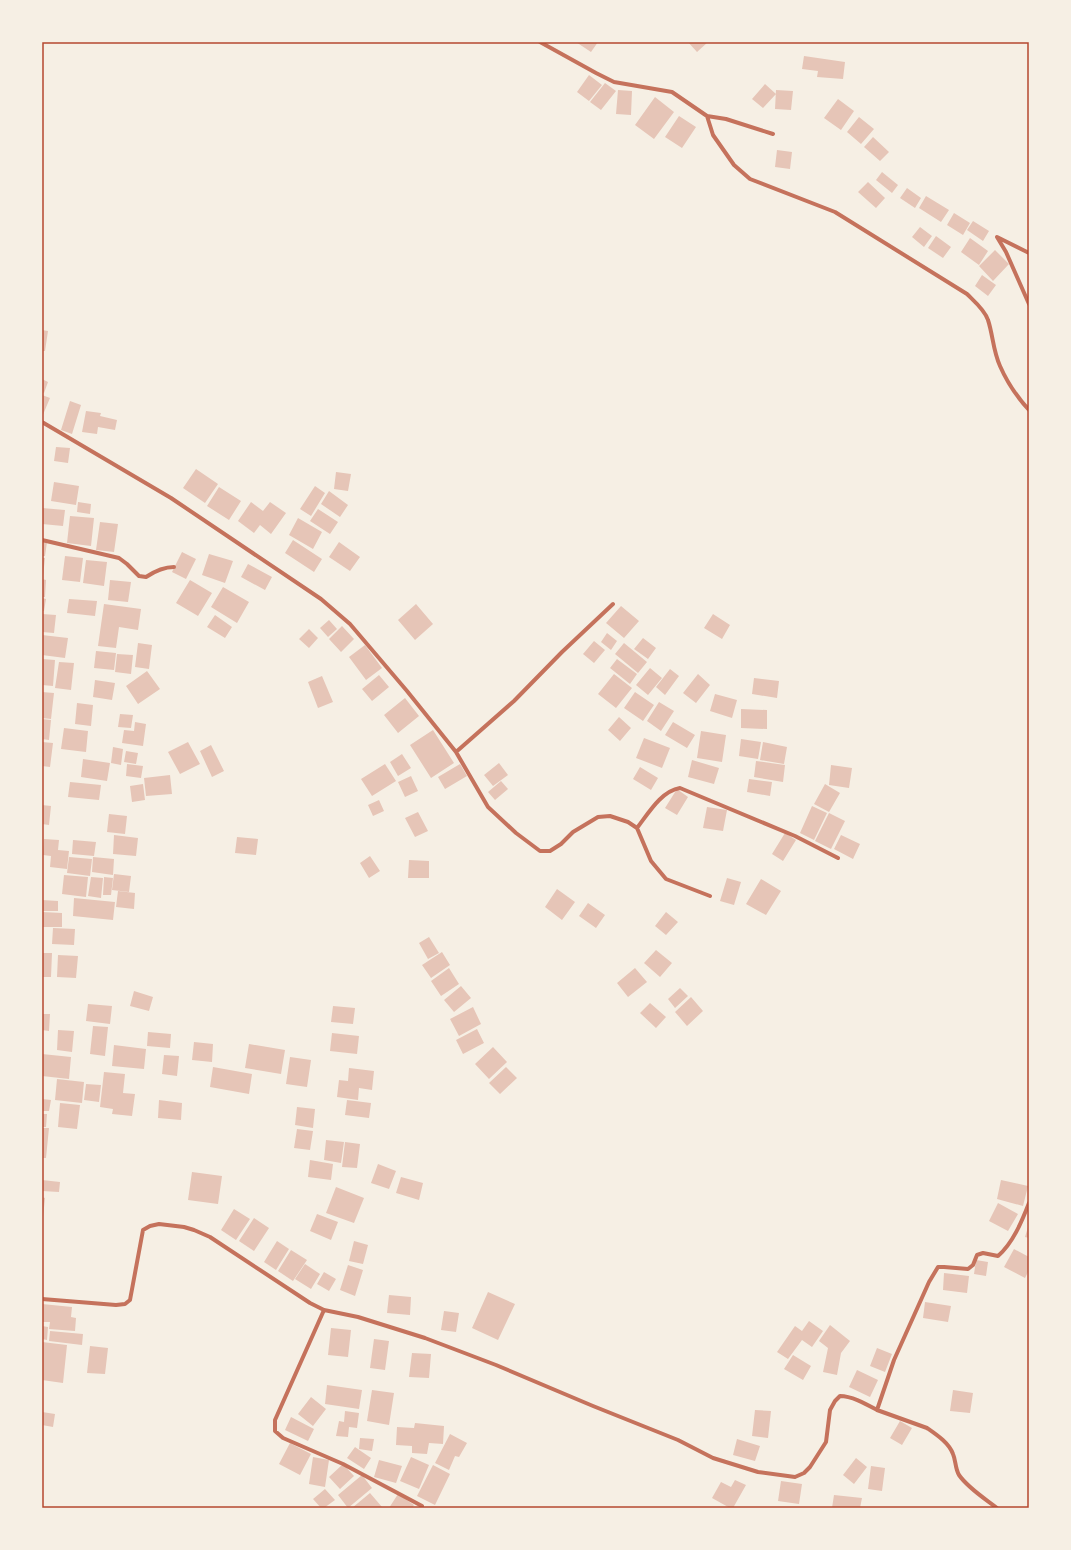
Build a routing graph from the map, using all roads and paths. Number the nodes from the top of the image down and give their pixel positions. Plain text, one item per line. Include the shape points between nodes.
1 (540, 42) edge
2 (707, 116) junction
3 (773, 134) dead end
4 (1029, 253) edge
5 (1029, 304) edge
6 (1029, 410) edge
7 (42, 422) edge
8 (42, 540) edge
9 (174, 567) dead end
10 (613, 604) dead end
11 (456, 752) junction
12 (637, 828) junction
13 (838, 858) dead end
14 (710, 896) dead end
15 (1029, 1202) edge
16 (1028, 1210) edge
17 (42, 1299) edge
18 (324, 1310) junction
19 (877, 1410) junction
20 (422, 1506) dead end
21 (997, 1508) edge

1 - 2 street via 614,82 672,92
2 - 3 street via 726,119
2 - 6 street via 713,135 734,165 750,179 835,212 966,294 988,319 999,365
4 - 5 street via 997,237
7 - 11 street via 171,498 321,599 350,624
8 - 9 street via 119,558 139,576 146,577 165,567
10 - 11 street via 514,701
11 - 12 street via 488,807 540,851 550,851 573,832 598,817 610,816
12 - 13 street via 667,792 680,788 795,836
12 - 14 street via 651,861 666,879
15 - 16 street
16 - 19 street via 1005,1250 998,1256 983,1253 977,1255 968,1269 944,1266 938,1268 929,1282 894,1360
17 - 18 street via 125,1304 130,1300 143,1230 159,1224 184,1227 210,1237
18 - 19 street via 384,1325 496,1364 678,1440 713,1458 758,1472 795,1477 804,1473 826,1442 830,1410 840,1396 857,1400
18 - 20 street via 275,1420 275,1431 283,1438 343,1464
19 - 21 street via 934,1432 950,1448 955,1466 964,1481

